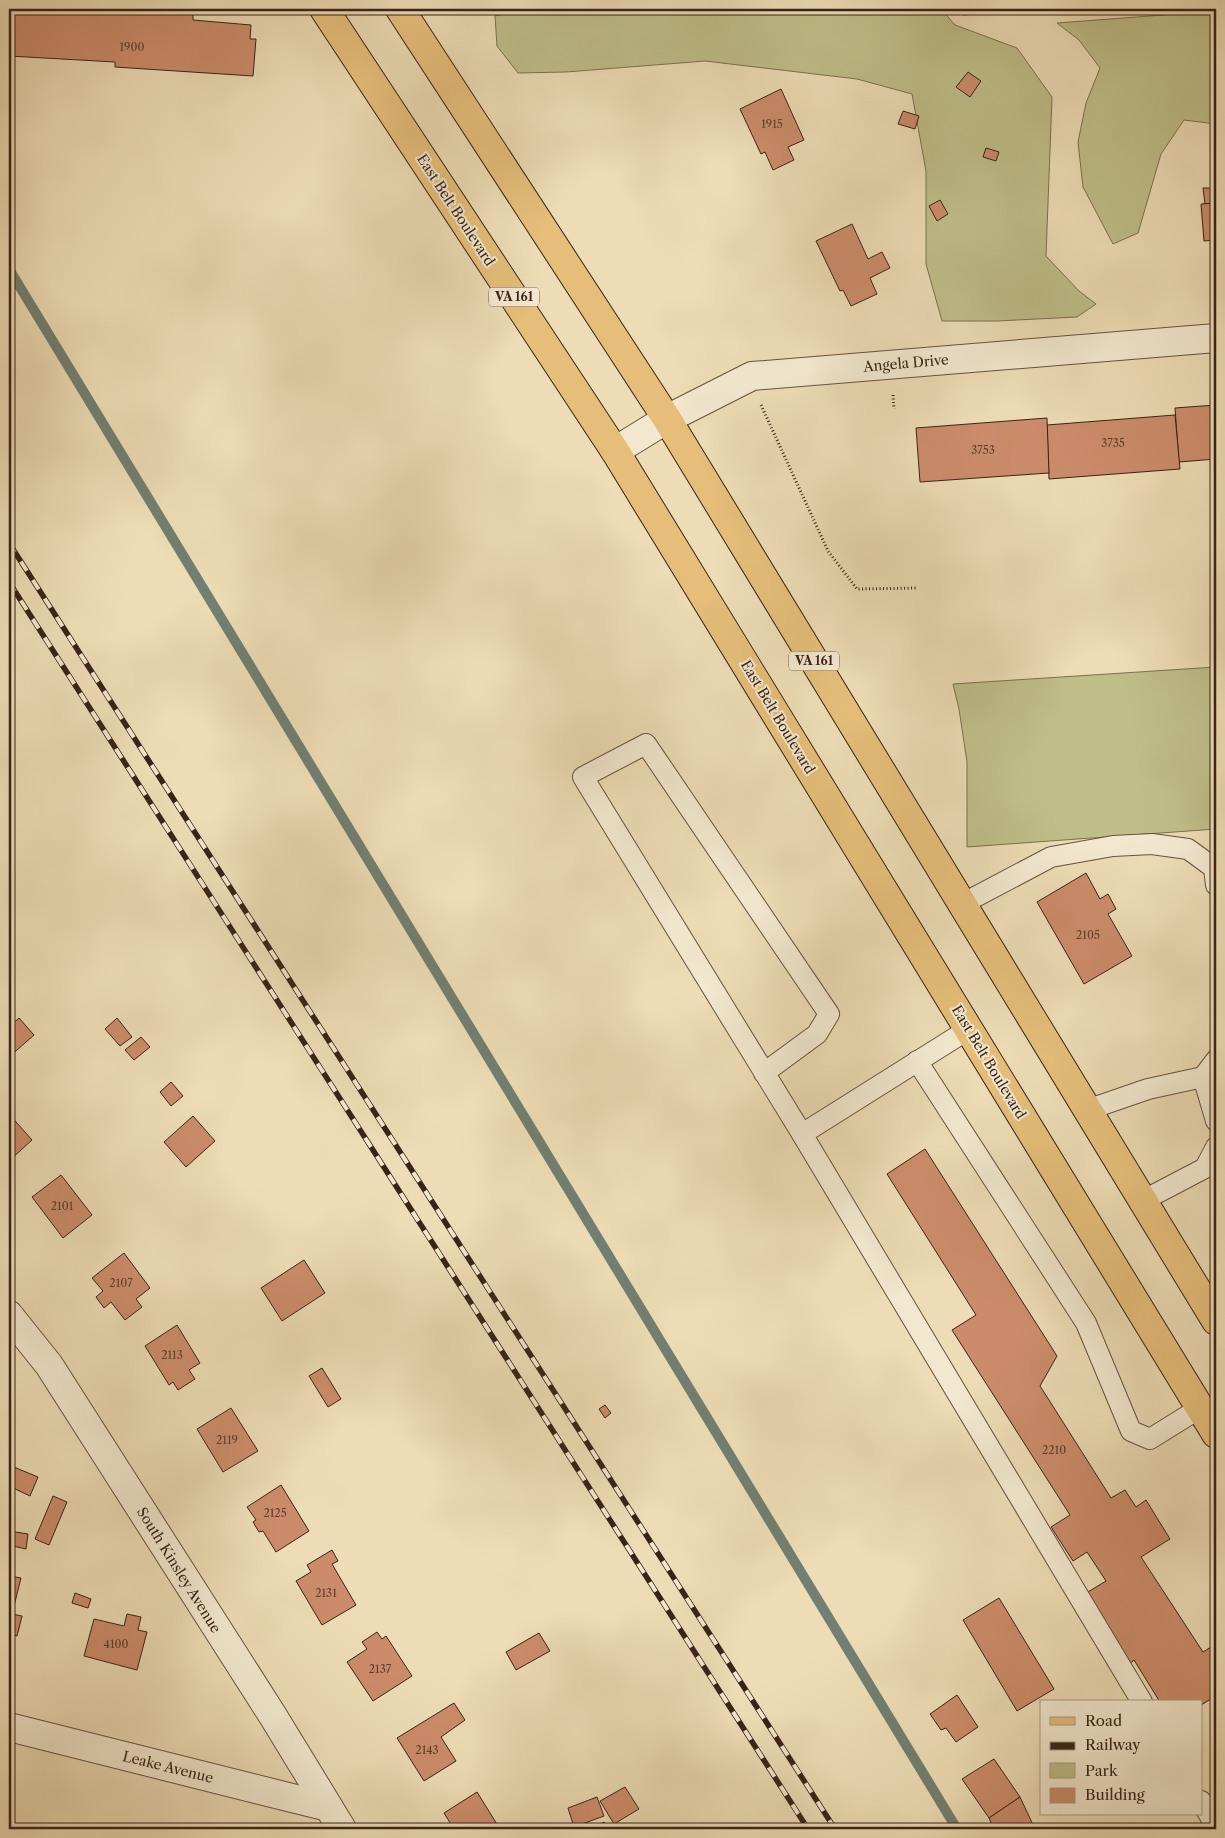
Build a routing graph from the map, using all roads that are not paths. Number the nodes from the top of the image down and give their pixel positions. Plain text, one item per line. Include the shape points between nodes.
1 (324, 9) edge
2 (400, 9) edge
3 (1216, 338) edge
4 (667, 419) junction
5 (615, 451) junction
6 (1216, 885) edge
7 (962, 904) junction
8 (969, 1029) junction
9 (1216, 1060) edge
10 (917, 1062) junction
11 (764, 1073) junction
12 (1203, 1077) junction
13 (1087, 1110) junction
14 (1216, 1121) edge
15 (802, 1134) junction
16 (1216, 1147) edge
17 (1211, 1167) edge
18 (1142, 1201) junction
19 (9, 1315) edge
20 (1216, 1321) edge
21 (1200, 1408) junction
22 (1216, 1434) edge
23 (1141, 1700) edge
24 (9, 1727) edge
25 (1202, 1803) edge
26 (335, 1818) edge
27 (1216, 1826) edge

1 - 5 main road, East Belt Boulevard / VA 161
2 - 4 main road, VA 161
3 - 4 street, Angela Drive via 752,376
4 - 5 street, Angela Drive
4 - 7 main road, VA 161
5 - 8 main road, East Belt Boulevard / VA 161
6 - 7 lane via 1214,868 1188,850 1152,844 1113,846 1051,857
7 - 13 main road, VA 161
8 - 10 lane
8 - 21 main road, East Belt Boulevard / VA 161
9 - 12 lane
10 - 15 lane
10 - 21 lane via 1086,1323 1131,1431 1150,1439
11 - 11 lane via 583,777 646,744 829,1014 817,1034
11 - 15 lane
12 - 13 lane via 1148,1089
12 - 14 lane
13 - 18 main road, VA 161
15 - 23 lane
16 - 17 lane
17 - 18 lane
18 - 20 main road, VA 161
19 - 26 street, South Kinsley Avenue via 49,1365
21 - 22 main road, East Belt Boulevard / VA 161
24 - 26 street, Leake Avenue
25 - 27 lane

